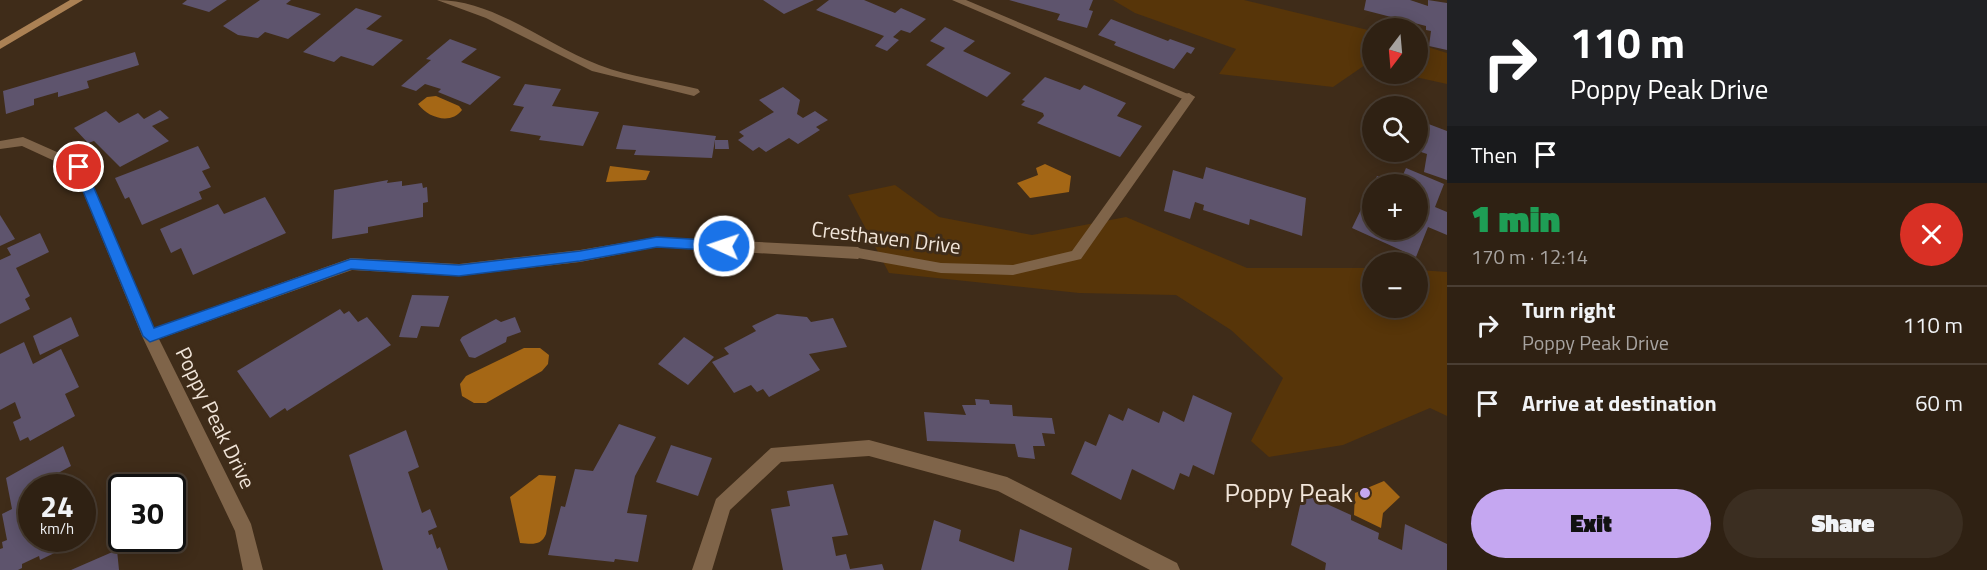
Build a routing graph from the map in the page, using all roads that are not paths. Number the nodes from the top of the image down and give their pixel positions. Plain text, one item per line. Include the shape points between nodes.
1 (78, 0) edge
2 (442, 0) edge
3 (957, 0) edge
4 (0, 46) edge
5 (694, 92) dead end
6 (1190, 97) joint
7 (0, 145) edge
8 (858, 253) joint
9 (150, 336) junction
10 (253, 570) edge
11 (702, 570) edge
12 (1170, 570) edge

1 - 4 street
2 - 5 street via 490,16 596,68
3 - 6 street, Cresthaven Drive
6 - 8 lane, Cresthaven Drive via 1076,255 1013,270 941,268
7 - 9 street, Poppy Peak Drive via 23,141 79,167
8 - 9 street, Cresthaven Drive via 657,242 580,256 459,270 351,264
9 - 10 street, Poppy Peak Drive via 243,530
11 - 12 street via 722,505 777,454 869,448 1000,483

